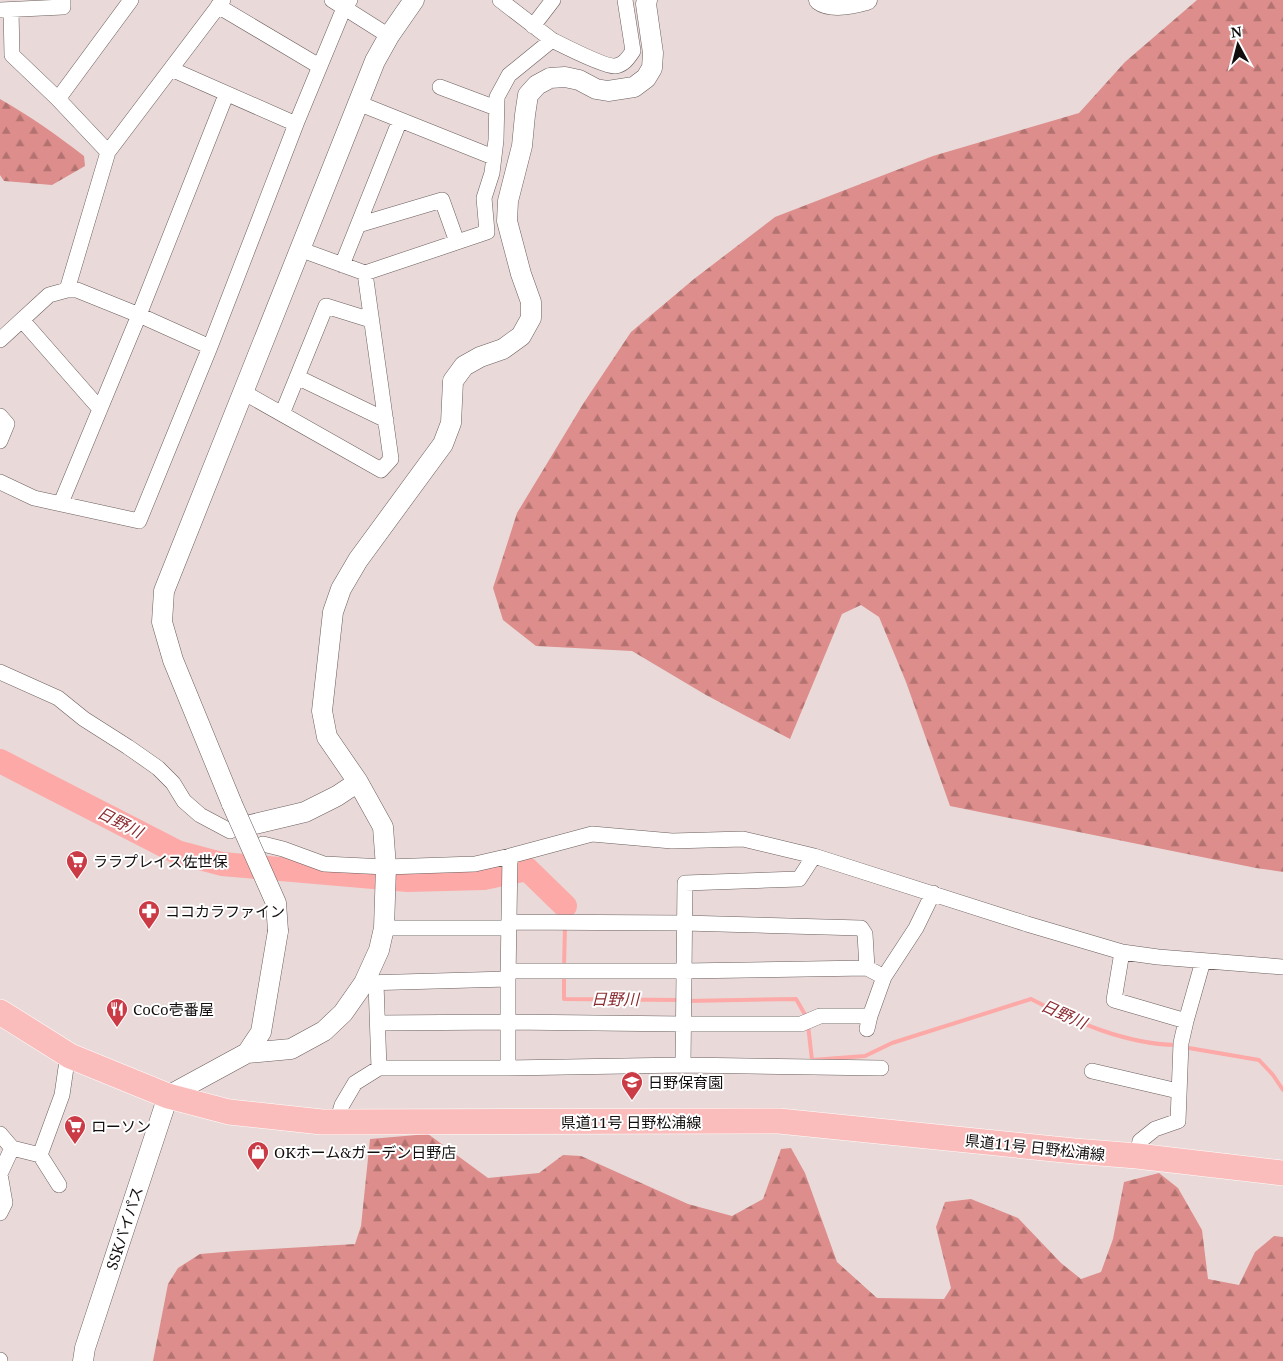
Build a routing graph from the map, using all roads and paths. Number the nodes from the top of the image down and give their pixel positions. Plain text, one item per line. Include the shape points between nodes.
1 (62, 0) edge
2 (131, 0) edge
3 (414, 0) edge
4 (500, 0) edge
5 (553, 0) edge
6 (625, 0) edge
7 (647, 0) edge
8 (819, 0) edge
9 (867, 0) edge
10 (220, 3) edge
11 (342, 3) edge
12 (5, 10) edge
13 (533, 26) junction
14 (389, 36) junction
15 (552, 40) junction
16 (319, 66) junction
17 (171, 69) junction
18 (448, 87) dead end
19 (226, 95) junction
20 (58, 100) junction
21 (358, 103) junction
22 (496, 108) junction
23 (400, 120) junction
24 (296, 124) junction
25 (108, 152) junction
26 (494, 156) junction
27 (358, 225) junction
28 (457, 242) junction
29 (299, 250) junction
30 (342, 265) junction
31 (365, 273) junction
32 (67, 290) junction
33 (139, 315) junction
34 (22, 320) junction
35 (372, 320) junction
36 (0, 340) edge
37 (210, 347) junction
38 (297, 377) junction
39 (243, 392) junction
40 (100, 409) junction
41 (282, 414) junction
42 (0, 416) edge
43 (386, 420) junction
44 (0, 441) edge
45 (0, 482) edge
46 (61, 503) junction
47 (0, 672) edge
48 (358, 782) junction
49 (236, 829) junction
50 (263, 844) dead end
51 (510, 856) junction
52 (814, 856) junction
53 (386, 867) junction
54 (933, 893) junction
55 (684, 923) junction
56 (508, 925) junction
57 (384, 928) junction
58 (1122, 952) junction
59 (1203, 960) junction
60 (1283, 967) edge
61 (867, 968) junction
62 (684, 971) junction
63 (508, 975) junction
64 (884, 977) junction
65 (370, 983) junction
66 (0, 1012) edge
67 (1186, 1021) junction
68 (508, 1022) junction
69 (378, 1023) junction
70 (684, 1024) junction
71 (247, 1053) junction
72 (68, 1054) junction
73 (683, 1065) junction
74 (379, 1068) junction
75 (508, 1068) junction
76 (881, 1068) dead end
77 (1092, 1071) dead end
78 (1178, 1091) junction
79 (168, 1096) junction
80 (337, 1122) junction
81 (0, 1134) edge
82 (12, 1148) junction
83 (40, 1155) junction
84 (1137, 1156) junction
85 (1283, 1173) edge
86 (59, 1185) dead end
87 (0, 1213) edge
88 (83, 1361) edge

1 - 12 street via 62,7
2 - 20 street
3 - 14 street
4 - 13 street
5 - 13 street
6 - 15 street via 633,51 624,63 614,66 601,62
7 - 48 street via 654,53 652,68 646,78 634,87 608,91 596,89 580,80 550,78 528,95 507,221 531,302 531,318 521,336 504,349 464,366 454,381 451,424 443,444 358,560 341,589 333,612 322,711 327,737
8 - 9 street via 837,5
10 - 16 street
10 - 17 street
11 - 14 street
11 - 16 street
12 - 20 street via 12,55
13 - 15 street
14 - 21 street
15 - 22 street via 509,75 497,97
16 - 24 street
17 - 19 street
17 - 25 street
18 - 22 street
19 - 24 street
19 - 33 street
20 - 25 street
21 - 23 street
21 - 29 street
22 - 26 street
23 - 26 street
23 - 27 street
24 - 37 street
25 - 32 street
26 - 28 street via 484,198 487,232
27 - 28 street via 442,200
27 - 30 street
28 - 31 street
29 - 30 street
29 - 39 street
30 - 31 street
31 - 35 street
32 - 33 street via 77,290
32 - 34 street via 49,295
33 - 37 street
33 - 40 street
34 - 36 street
34 - 40 street
35 - 38 street via 326,306
35 - 43 street
37 - 46 street via 139,521
38 - 41 street
38 - 43 street
39 - 41 street
39 - 49 street, bridge via 164,591 162,622 173,660 232,804
40 - 46 street
41 - 43 street via 382,470 391,459
42 - 44 street via 7,424
45 - 46 street via 34,498
47 - 49 street via 58,698 158,768 184,801 200,815
48 - 49 street via 306,812
48 - 53 street via 383,828
49 - 71 street, bridge via 276,903 278,931 261,1032
50 - 53 street via 324,864
51 - 52 street via 592,834 672,841 743,839
51 - 53 street via 475,864
51 - 56 street
52 - 54 street
52 - 55 street via 799,879 685,883
53 - 57 street
54 - 58 street
54 - 64 street via 916,928
55 - 56 street
55 - 61 street via 862,928
55 - 62 street
56 - 57 street
56 - 63 street
57 - 65 street
58 - 59 street
58 - 67 street via 1114,1000
59 - 60 street
59 - 67 street
61 - 62 street
61 - 64 street
62 - 63 street
62 - 70 street
63 - 65 street
63 - 68 street
64 - 70 street via 868,1022 820,1016 801,1024
65 - 69 street
65 - 71 street via 324,1031 291,1049
66 - 72 main road, 県道11号 日野松浦線
67 - 78 street
68 - 69 street
68 - 70 street
68 - 75 street
69 - 74 street
70 - 73 street
71 - 79 street
72 - 79 main road, 県道11号 日野松浦線
72 - 83 street via 62,1095
73 - 75 street
73 - 76 street
74 - 75 street
74 - 80 street via 355,1083 342,1104
77 - 78 street
78 - 84 street via 1178,1121 1155,1129 1140,1141
79 - 80 main road, 県道11号 日野松浦線 via 229,1112
79 - 88 street, SSKバイパス
80 - 84 main road, 県道11号 日野松浦線 via 779,1121
81 - 82 street
82 - 83 street
82 - 87 street via 0,1174 5,1203
83 - 86 street
84 - 85 main road, 県道11号 日野松浦線

